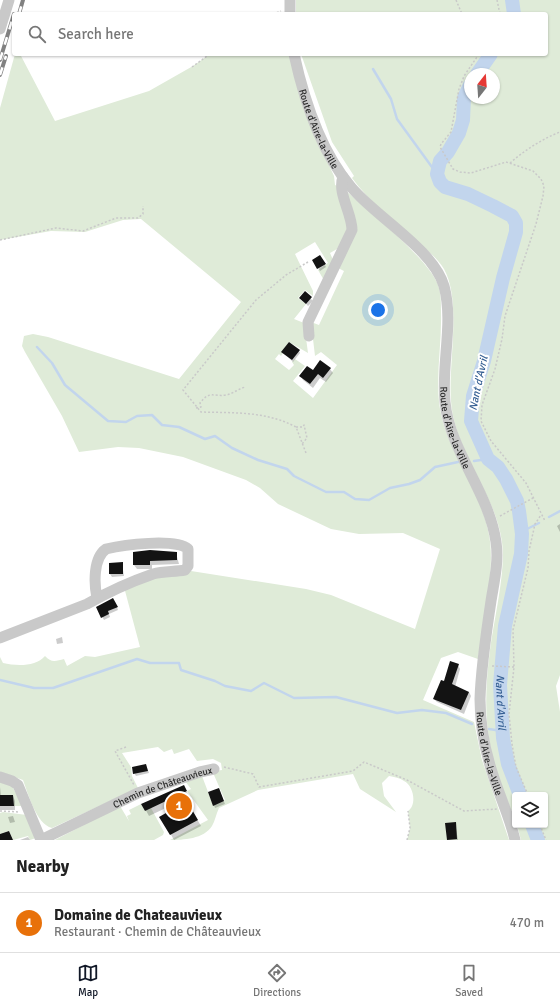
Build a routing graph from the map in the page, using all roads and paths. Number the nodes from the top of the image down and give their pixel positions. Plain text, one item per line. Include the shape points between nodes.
1 (9, 0) edge
2 (290, 0) edge
3 (456, 0) edge
4 (497, 0) edge
5 (290, 12) edge
6 (461, 12) edge
7 (500, 12) edge
8 (0, 29) edge
9 (207, 56) edge
10 (295, 56) edge
11 (478, 56) edge
12 (192, 67) dead end
13 (560, 132) edge
14 (510, 163) junction
15 (343, 177) junction
16 (143, 206) dead end
17 (0, 240) edge
18 (308, 262) dead end
19 (309, 336) dead end
20 (246, 387) dead end
21 (196, 408) junction
22 (296, 427) junction
23 (302, 444) junction
24 (306, 453) dead end
25 (533, 498) junction
26 (541, 515) junction
27 (501, 516) dead end
28 (545, 521) dead end
29 (97, 598) junction
30 (0, 638) edge
31 (496, 665) dead end
32 (514, 667) junction
33 (126, 747) dead end
34 (214, 769) joint
35 (0, 777) edge
36 (527, 792) edge
37 (138, 793) junction
38 (504, 808) junction
39 (0, 811) edge
40 (408, 811) dead end
41 (32, 813) junction
42 (541, 828) edge
43 (41, 840) edge
44 (407, 840) edge
45 (515, 840) edge
46 (546, 840) edge

1 - 8 street
2 - 5 street
3 - 6 path
4 - 7 path
9 - 12 path
10 - 15 street, Route d'Aire-la-Ville via 311,113 327,150
11 - 14 path via 458,88 450,132 440,147 453,169 460,172 471,173 502,162
13 - 14 path via 548,136
14 - 25 path via 537,174 544,186 543,196 518,282 505,316 495,369 482,405 481,421 491,441 526,483
15 - 19 street via 341,183 352,230 308,322
15 - 38 street, Route d'Aire-la-Ville via 363,200 428,260 437,271 445,290 447,320 444,392 447,417 486,507 496,543 497,562 482,668 481,713 488,757
16 - 17 path via 143,214 140,217 116,218 83,231 56,228
18 - 21 path via 286,275 256,300 183,390
20 - 21 path via 226,395 213,394 205,397 200,403 201,407
21 - 22 path via 201,412 262,414
22 - 23 path
22 - 23 path via 304,425 307,438
23 - 24 path
25 - 26 path
25 - 27 path
26 - 28 path
26 - 32 path via 535,524 528,551 528,568 513,630
29 - 29 street via 154,574 185,570 188,566 188,549 183,545 167,544 106,549 102,552 97,568
29 - 30 street
31 - 32 path
32 - 36 path via 509,714 512,744 516,766
33 - 37 path via 115,751
34 - 37 street, Chemin de Châteauvieux
34 - 38 path, Chemin de Châteauvieux via 227,767 253,774 259,787 353,771 364,762 407,780 464,811
35 - 41 street, Chemin de Châteauvieux via 18,785
37 - 43 street, Chemin de Châteauvieux
38 - 45 street, Route d'Aire-la-Ville
39 - 41 path
40 - 44 path via 410,828
41 - 43 street, Chemin de Châteauvieux
42 - 46 path

